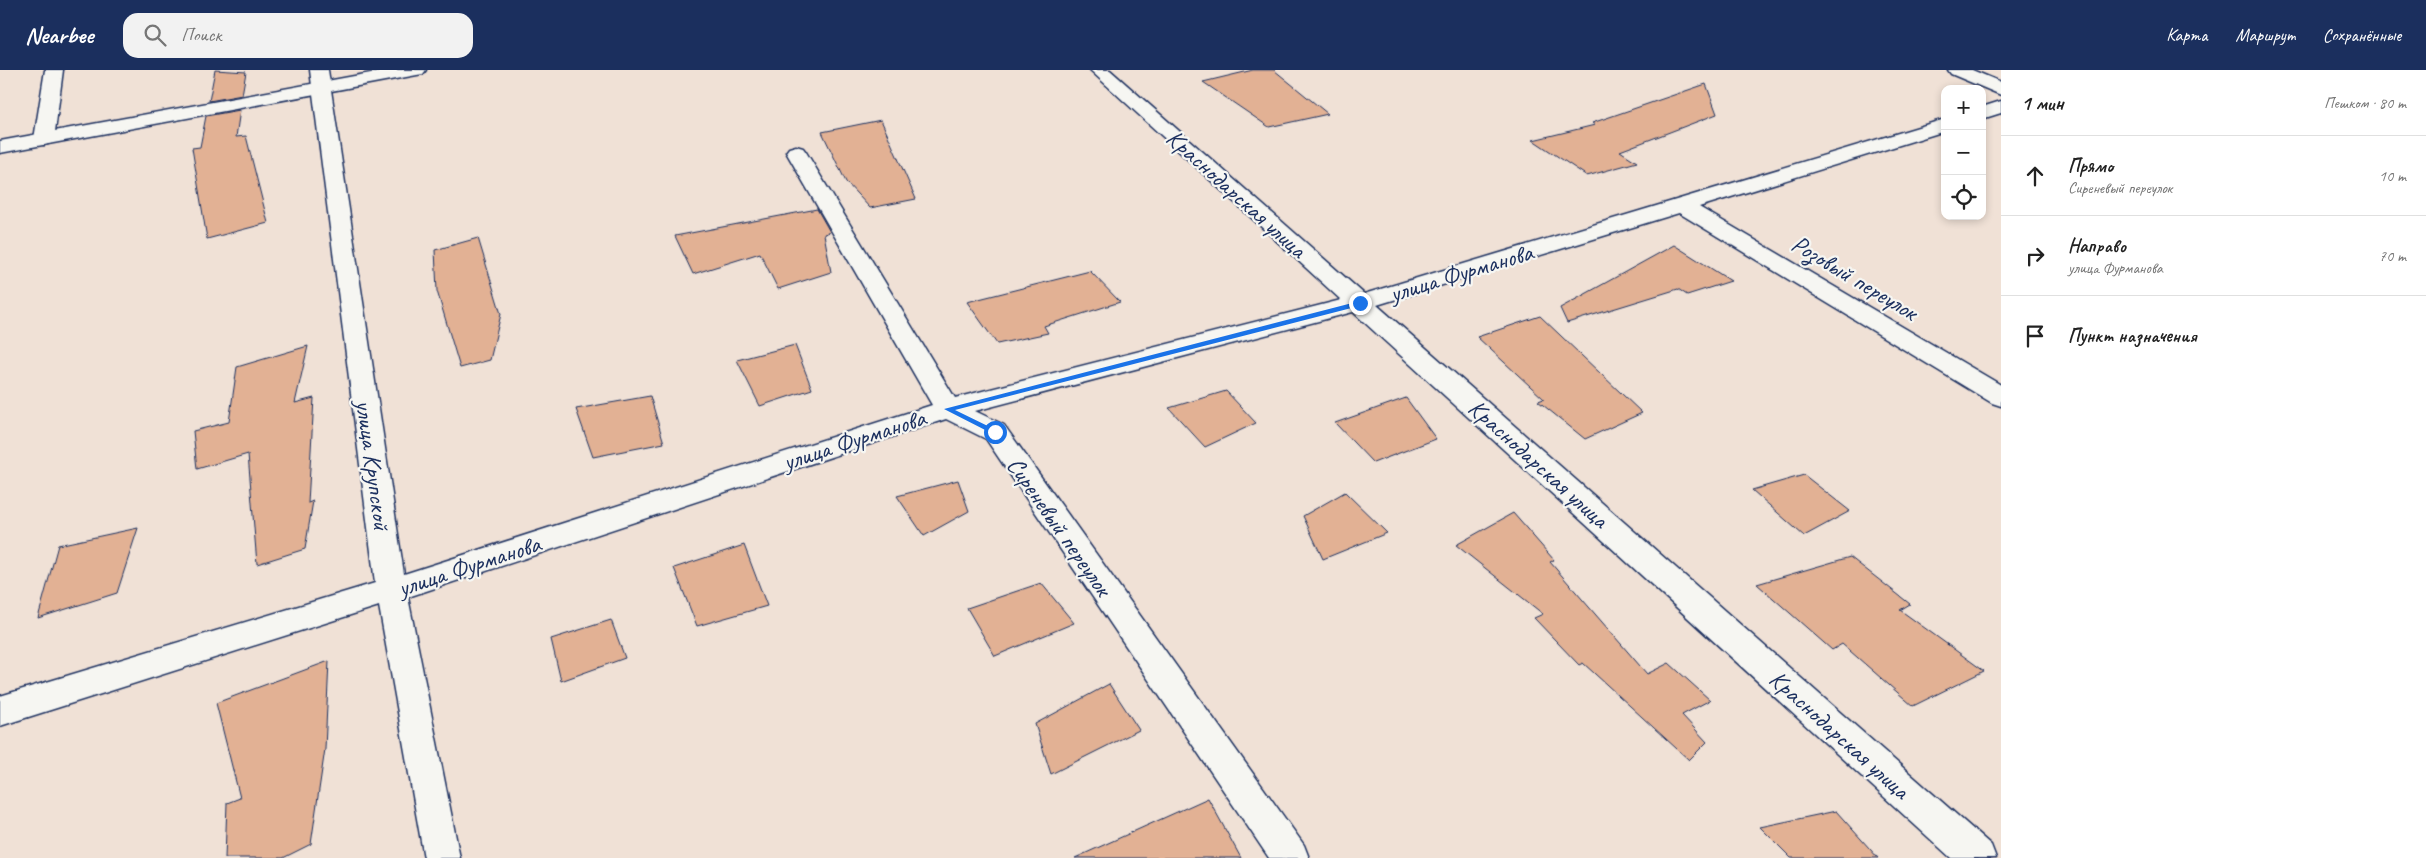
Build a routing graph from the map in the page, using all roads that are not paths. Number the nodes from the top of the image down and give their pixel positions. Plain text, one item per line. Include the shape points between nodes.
1 (54, 70) edge
2 (417, 70) edge
3 (1099, 70) edge
4 (1957, 70) edge
5 (321, 79) edge
6 (2001, 89) edge
7 (2001, 107) edge
8 (1986, 112) edge
9 (1941, 126) edge
10 (44, 139) junction
11 (0, 147) edge
12 (796, 152) dead end
13 (1681, 205) junction
14 (1360, 303) junction
15 (2001, 397) edge
16 (948, 409) junction
17 (391, 590) junction
18 (0, 710) edge
19 (442, 858) edge
20 (1291, 858) edge
21 (1978, 858) edge

1 - 10 street
2 - 5 street
3 - 14 street, Краснодарская улица
4 - 6 street
5 - 10 street
5 - 17 street, улица Крупской
7 - 8 street
9 - 13 street, улица Фурманова
10 - 11 street
12 - 16 street
13 - 14 street, улица Фурманова
13 - 15 street, Розовый переулок
14 - 16 street, улица Фурманова
14 - 21 street, Краснодарская улица
16 - 17 street, улица Фурманова
16 - 20 street, Сиреневый переулок via 995,432
17 - 18 street, улица Фурманова
17 - 19 street, улица Крупской

